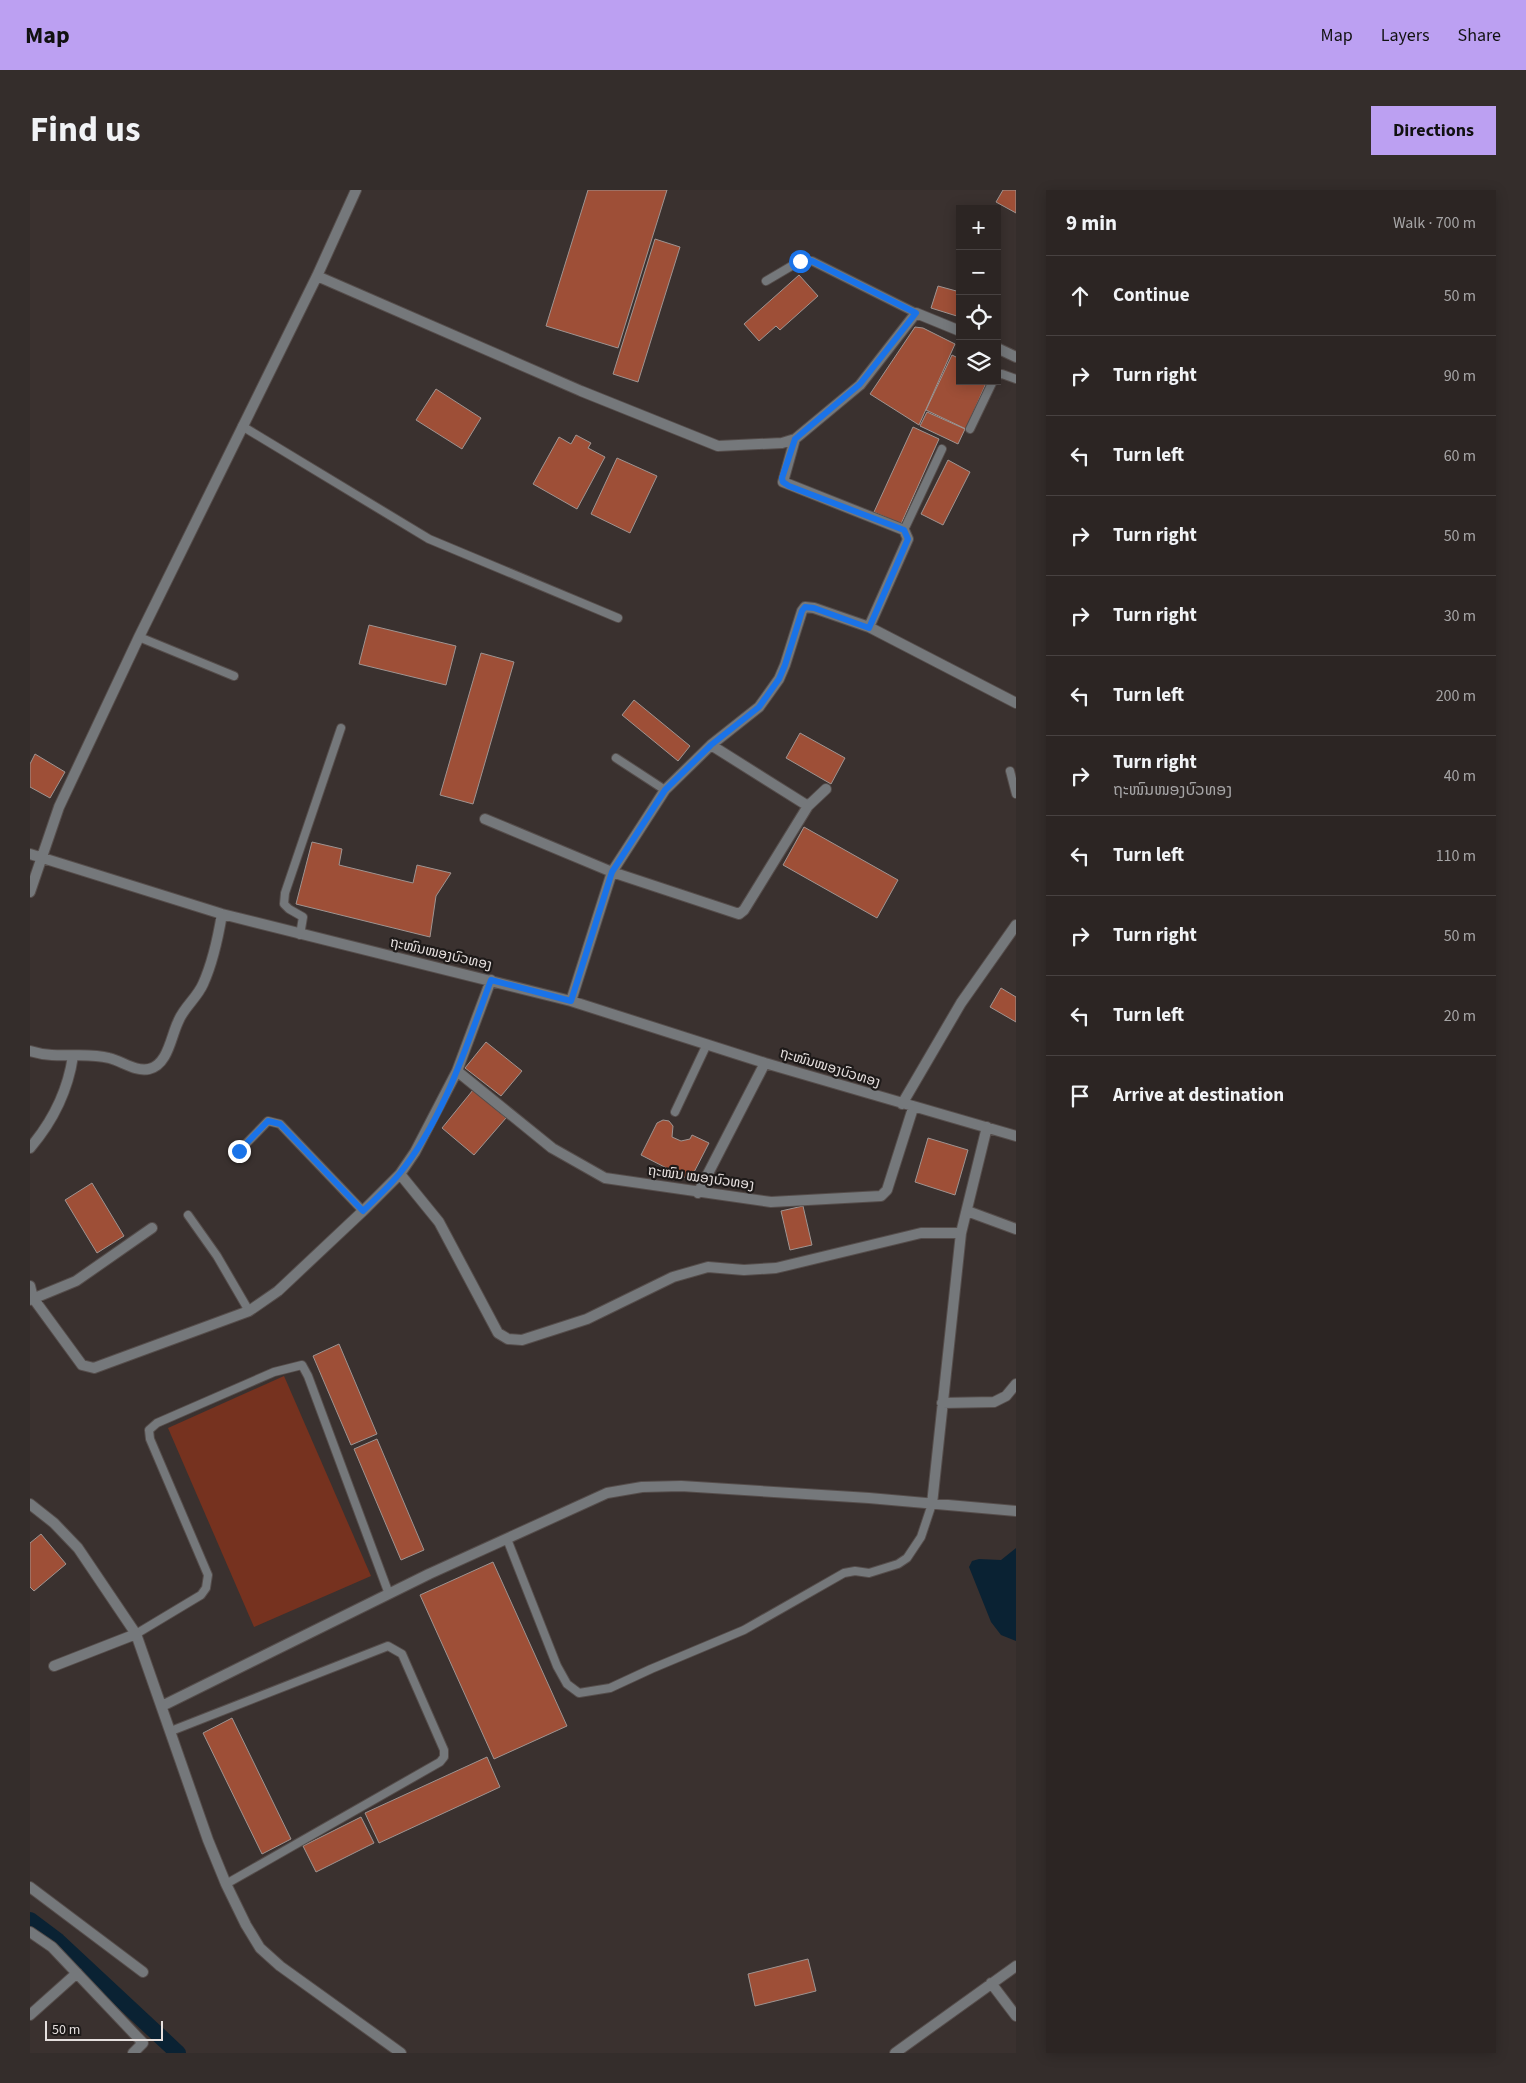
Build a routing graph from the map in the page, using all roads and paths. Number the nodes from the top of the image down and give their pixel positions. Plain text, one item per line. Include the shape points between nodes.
1 (356, 190) edge
2 (317, 276) junction
3 (766, 281) dead end
4 (916, 313) junction
5 (956, 329) edge
6 (1001, 350) edge
7 (1016, 357) edge
8 (1001, 374) edge
9 (1016, 379) edge
10 (991, 385) edge
11 (242, 426) junction
12 (970, 429) dead end
13 (795, 439) junction
14 (942, 449) dead end
15 (904, 530) junction
16 (618, 618) dead end
17 (869, 628) junction
18 (139, 637) junction
19 (234, 676) dead end
20 (1016, 703) edge
21 (341, 728) dead end
22 (711, 745) junction
23 (616, 758) dead end
24 (1010, 771) dead end
25 (826, 789) dead end
26 (665, 790) junction
27 (1016, 794) edge
28 (808, 806) junction
29 (485, 819) dead end
30 (30, 854) edge
31 (42, 858) junction
32 (612, 872) junction
33 (30, 892) edge
34 (222, 914) junction
35 (1016, 925) edge
36 (300, 935) junction
37 (491, 980) junction
38 (571, 1001) junction
39 (706, 1044) junction
40 (30, 1051) edge
41 (73, 1056) junction
42 (765, 1063) junction
43 (457, 1071) junction
44 (902, 1104) junction
45 (914, 1108) junction
46 (675, 1112) dead end
47 (987, 1128) junction
48 (1016, 1136) edge
49 (30, 1148) edge
50 (239, 1151) dead end
51 (400, 1174) junction
52 (698, 1193) junction
53 (363, 1211) junction
54 (967, 1211) junction
55 (188, 1215) dead end
56 (152, 1228) dead end
57 (1016, 1229) edge
58 (961, 1233) junction
59 (30, 1286) edge
60 (32, 1299) edge
61 (249, 1311) junction
62 (1016, 1384) edge
63 (942, 1403) junction
64 (30, 1504) edge
65 (932, 1504) junction
66 (1016, 1511) edge
67 (506, 1539) junction
68 (388, 1594) junction
69 (136, 1634) junction
70 (54, 1666) dead end
71 (162, 1706) junction
72 (171, 1731) junction
73 (226, 1884) junction
74 (30, 1887) edge
75 (30, 1932) edge
76 (1016, 1966) edge
77 (143, 1972) dead end
78 (77, 1973) junction
79 (991, 1983) junction
80 (30, 2015) edge
81 (1016, 2016) edge
82 (132, 2053) edge
83 (401, 2053) edge
84 (895, 2053) edge

1 - 2 street
2 - 11 street
2 - 13 street via 581,391 718,446 782,443
3 - 4 lane via 800,261 812,261
4 - 5 street
4 - 13 street via 860,384
6 - 7 street
8 - 9 lane
10 - 12 lane
11 - 16 lane via 429,539
11 - 18 street
13 - 15 street via 783,482
14 - 15 lane
15 - 17 street via 908,539
17 - 20 street
17 - 22 street via 805,607 779,679 759,707
18 - 19 lane
18 - 31 street via 59,807
21 - 36 lane via 284,893 284,904 303,918
22 - 26 street
22 - 28 street
23 - 26 lane
24 - 27 lane
25 - 28 street
26 - 32 street
28 - 32 street via 739,914
29 - 32 street
30 - 31 street, ຖະໜົນໜອງບົວທອງ
31 - 33 street
31 - 34 street, ຖະໜົນໜອງບົວທອງ
32 - 38 street
34 - 36 street, ຖະໜົນໜອງບົວທອງ
34 - 41 street via 216,947 203,984 178,1020 161,1062 150,1069 137,1069 108,1057
35 - 44 street via 961,1003
36 - 37 street, ຖະໜົນໜອງບົວທອງ
37 - 38 street, ຖະໜົນໜອງບົວທອງ
37 - 43 street
38 - 39 street, ຖະໜົນໜອງບົວທອງ
39 - 42 street, ຖະໜົນໜອງບົວທອງ
39 - 46 lane
40 - 41 street
41 - 49 street via 64,1094 52,1118
42 - 44 street, ຖະໜົນໜອງບົວທອງ
42 - 52 street
43 - 51 street via 416,1152
43 - 52 street, ຖະໜົນ ໝອງບົວທອງ via 552,1148 605,1178
44 - 45 street, ຖະໜົນໜອງບົວທອງ
45 - 47 street, ຖະໜົນໜອງບົວທອງ
45 - 52 street, ຖະໜົນ ໝອງບົວທອງ via 887,1190 881,1196 771,1202
47 - 48 street, ຖະໜົນໜອງບົວທອງ
47 - 54 street
50 - 53 lane via 268,1121 280,1124
51 - 53 street
51 - 58 street via 439,1222 498,1333 508,1339 522,1340 587,1319 673,1276 708,1268 776,1268 921,1233
53 - 61 street via 278,1291
54 - 57 street
54 - 58 street
55 - 61 lane
56 - 60 street via 76,1281
58 - 63 street
59 - 60 street
60 - 61 street via 82,1364 94,1368
62 - 63 street via 1006,1396 994,1402
63 - 65 street
64 - 69 street via 78,1548
65 - 66 street
65 - 67 street via 700,1487 642,1487 607,1493
65 - 67 lane via 921,1537 907,1558 898,1564 869,1573 855,1571 844,1574 744,1630 610,1688 579,1693 567,1684 557,1666
67 - 68 street
68 - 69 lane via 308,1376 302,1365 295,1366 157,1423 149,1430 208,1575 201,1595
68 - 71 street
69 - 70 street
69 - 71 street
71 - 72 street
72 - 73 street
72 - 73 lane via 388,1646 402,1654 444,1750 440,1762
73 - 83 street via 260,1948
74 - 77 street
75 - 78 street via 52,1947
76 - 79 street
78 - 80 street
78 - 82 street via 143,2043
79 - 81 street
79 - 84 street

